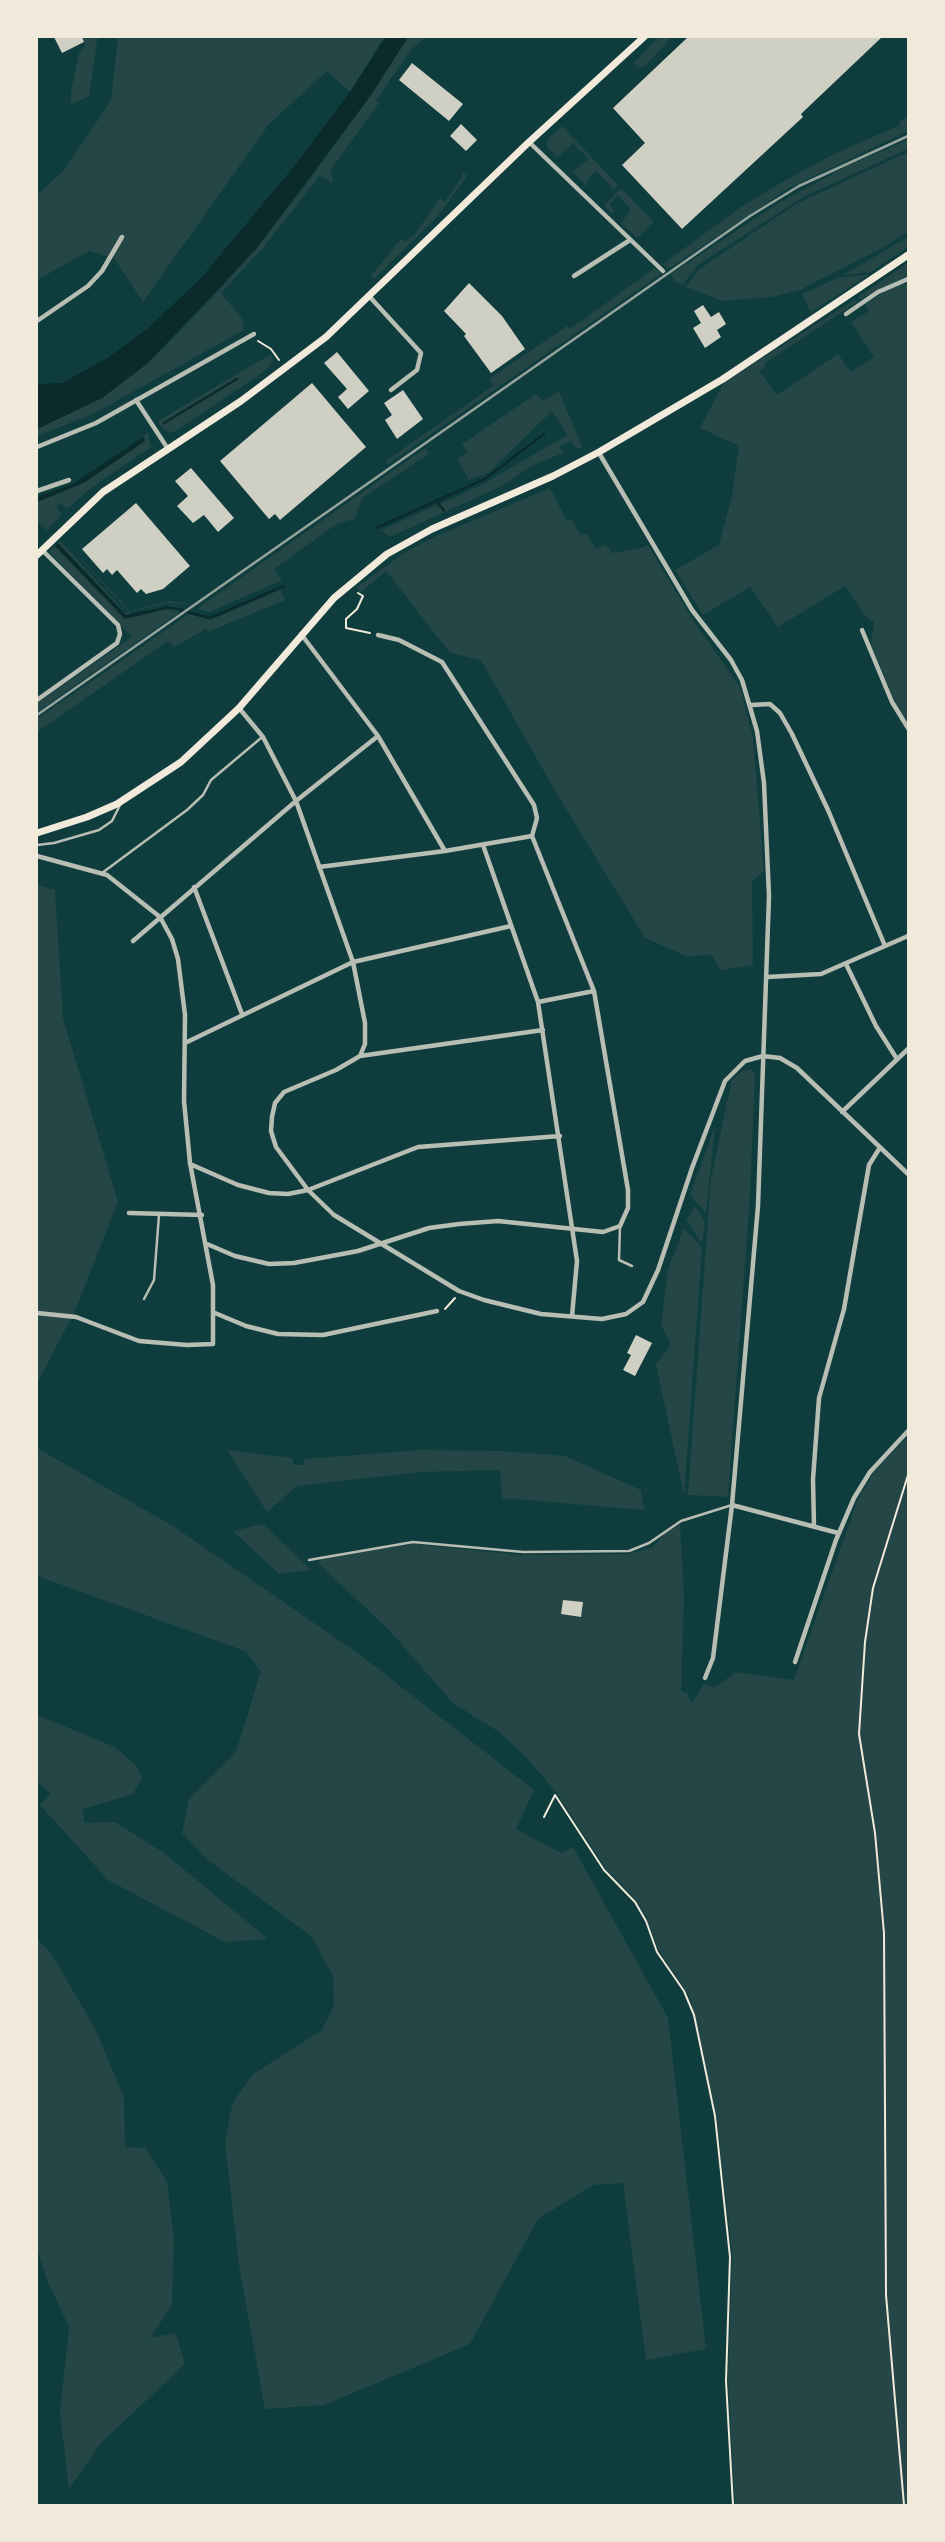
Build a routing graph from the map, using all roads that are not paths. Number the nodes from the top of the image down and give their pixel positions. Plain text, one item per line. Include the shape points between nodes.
1 (644, 37) edge
2 (529, 142) junction
3 (121, 237) dead end
4 (630, 240) junction
5 (908, 254) edge
6 (663, 271) dead end
7 (574, 276) dead end
8 (908, 279) edge
9 (369, 296) junction
10 (846, 314) dead end
11 (37, 321) edge
12 (254, 334) road end
13 (391, 390) dead end
14 (136, 400) junction
15 (37, 447) edge
16 (168, 449) junction
17 (599, 452) junction
18 (69, 480) dead end
19 (37, 491) edge
20 (39, 552) edge
21 (862, 630) dead end
22 (300, 633) junction
23 (378, 635) road end
24 (37, 700) edge
25 (751, 705) junction
26 (239, 708) junction
27 (908, 728) edge
28 (378, 736) junction
29 (263, 737) junction
30 (121, 801) junction
31 (296, 801) junction
32 (37, 833) edge
33 (533, 835) junction
34 (37, 845) edge
35 (483, 845) junction
36 (445, 851) junction
37 (37, 856) edge
38 (318, 867) junction
39 (102, 873) junction
40 (194, 887) junction
41 (160, 917) junction
42 (511, 926) junction
43 (908, 936) edge
44 (133, 941) dead end
45 (885, 946) junction
46 (353, 962) junction
47 (846, 964) junction
48 (767, 977) junction
49 (594, 991) junction
50 (538, 1002) junction
51 (242, 1014) junction
52 (543, 1030) junction
53 (185, 1043) junction
54 (908, 1049) edge
55 (360, 1056) junction
56 (763, 1056) junction
57 (897, 1059) junction
58 (842, 1112) junction
59 (560, 1136) junction
60 (880, 1149) junction
61 (190, 1163) junction
62 (908, 1174) edge
63 (308, 1190) junction
64 (129, 1213) dead end
65 (159, 1215) junction
66 (202, 1215) junction
67 (620, 1226) junction
68 (574, 1231) junction
69 (207, 1244) junction
70 (379, 1244) junction
71 (632, 1266) dead end
72 (144, 1299) dead end
73 (437, 1311) road end
74 (37, 1313) edge
75 (215, 1313) junction
76 (572, 1316) junction
77 (908, 1431) edge
78 (733, 1505) junction
79 (814, 1527) junction
80 (838, 1533) junction
81 (309, 1560) dead end
82 (795, 1662) dead end
83 (705, 1678) dead end

1 - 2 main road
2 - 4 street
2 - 9 main road
3 - 11 street via 88,286
4 - 6 street
4 - 7 street
5 - 17 main road via 731,374
8 - 10 street
9 - 13 street via 421,354 417,370
9 - 16 main road via 285,369
12 - 14 street
14 - 15 street
14 - 16 street
16 - 20 main road via 103,492
17 - 22 main road via 432,529 380,559
17 - 25 street via 692,610 731,660
18 - 19 street
20 - 24 street via 118,625 120,634 117,643
21 - 27 street
22 - 26 main road
22 - 28 street
23 - 33 street via 399,640 442,662 534,805
25 - 45 street via 770,704 788,727
25 - 48 street via 768,838
26 - 29 street
26 - 30 main road via 181,762
28 - 31 street
28 - 36 street
29 - 31 street
29 - 39 lane via 211,780 187,810
30 - 32 main road
30 - 34 lane via 112,821 99,830
31 - 38 street
31 - 40 street
33 - 35 street
33 - 49 street
35 - 36 street
35 - 42 street
36 - 38 street
37 - 39 street
38 - 46 street
39 - 41 street
40 - 41 street
40 - 51 street
41 - 44 street
41 - 53 street via 178,959
42 - 46 street
42 - 50 street
43 - 45 street
45 - 47 street
46 - 51 street
46 - 55 street via 365,1023
47 - 48 street via 821,974
47 - 57 street
48 - 56 street
49 - 50 street
49 - 67 street via 628,1191 628,1208
50 - 52 street
51 - 53 street
52 - 55 street
52 - 59 street
53 - 61 street
54 - 57 street
55 - 63 street via 296,1084 275,1103 271,1131 276,1147
56 - 58 street via 791,1063
56 - 76 street via 745,1061 725,1081 643,1301 626,1314 601,1319
56 - 78 street via 758,1206
57 - 58 street
58 - 60 street
59 - 63 street via 418,1147
59 - 68 street
60 - 62 street
60 - 79 street via 869,1165 839,1328 819,1398
61 - 63 street via 238,1185 269,1193
61 - 66 street
63 - 70 street via 334,1215
64 - 65 street
65 - 66 street
65 - 72 lane via 154,1280
66 - 69 street
67 - 68 street via 603,1232
67 - 71 lane via 618,1260
68 - 70 street via 498,1221 429,1228
68 - 76 street via 577,1287
69 - 70 street via 269,1264 314,1260
69 - 75 street
70 - 76 street via 459,1291 498,1305
73 - 75 street via 323,1335 278,1334
74 - 75 street via 76,1317 139,1340 187,1345 213,1344
77 - 80 street via 864,1479
78 - 79 street
78 - 81 lane via 681,1521 634,1550 523,1552 413,1542
78 - 83 street via 713,1658
79 - 80 street
80 - 82 street

